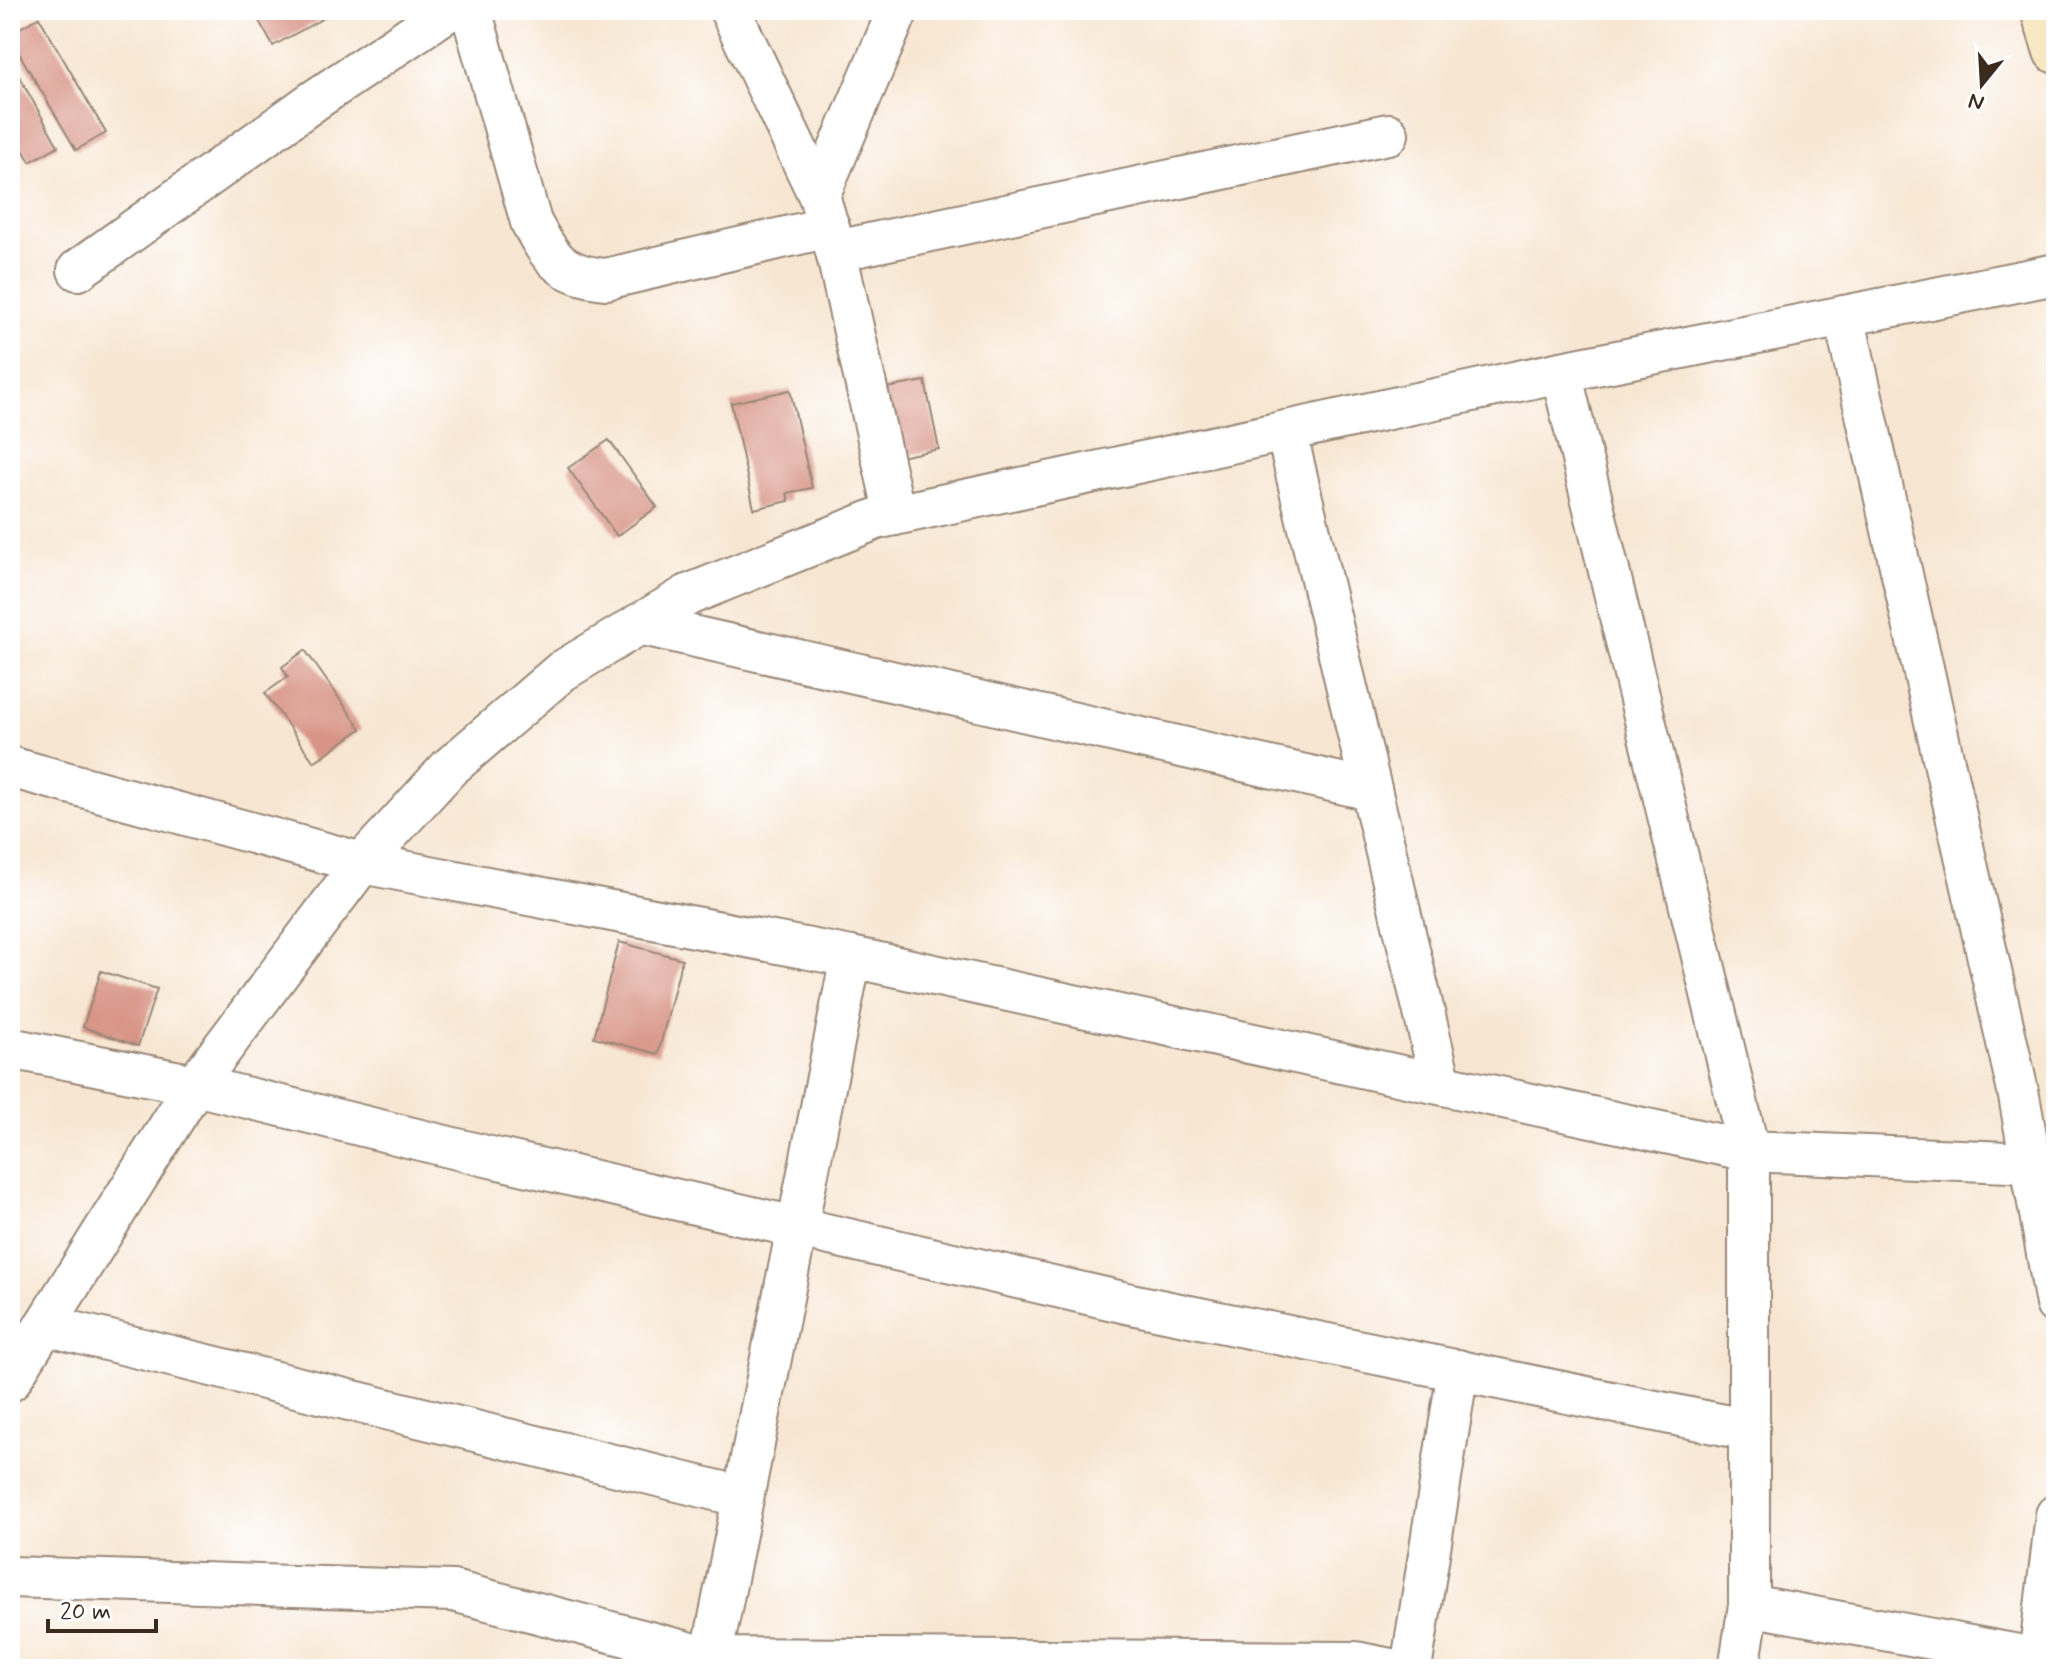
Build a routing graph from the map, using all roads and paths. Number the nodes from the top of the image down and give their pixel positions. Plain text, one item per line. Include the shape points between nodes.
1 (449, 10) edge
2 (471, 10) edge
3 (730, 10) edge
4 (898, 10) edge
5 (2043, 10) edge
6 (2056, 51) edge
7 (1388, 134) dead end
8 (828, 224) junction
9 (78, 270) dead end
10 (2056, 274) edge
11 (1844, 316) junction
12 (1561, 372) junction
13 (1286, 431) junction
14 (895, 515) junction
15 (639, 624) junction
16 (10, 767) edge
17 (1371, 790) junction
18 (362, 863) junction
19 (851, 957) junction
20 (10, 1048) edge
21 (1441, 1084) junction
22 (195, 1085) junction
23 (1749, 1151) junction
24 (2044, 1163) edge
25 (797, 1228) junction
26 (2056, 1304) edge
27 (45, 1325) junction
28 (1458, 1370) junction
29 (10, 1381) edge
30 (1749, 1430) junction
31 (743, 1497) junction
32 (2056, 1515) edge
33 (10, 1577) edge
34 (1749, 1605) junction
35 (2047, 1660) edge
36 (710, 1664) edge
37 (1391, 1669) edge
38 (1411, 1669) edge
39 (1739, 1669) edge

1 - 9 street
2 - 8 street via 531,222 548,254 566,270 606,279
3 - 8 street
4 - 8 street
5 - 6 street
7 - 8 street
8 - 14 street
10 - 11 street
11 - 12 street
11 - 24 street via 2019,1096
12 - 13 street
12 - 23 street
13 - 14 street
13 - 17 street
14 - 15 street via 688,595
15 - 17 street
15 - 18 street via 562,671 449,768
16 - 18 street
17 - 21 street
18 - 19 street
18 - 22 street
19 - 21 street
19 - 25 street
20 - 22 street
21 - 23 street
22 - 25 street
22 - 27 street
23 - 24 street
23 - 30 street
24 - 26 street
25 - 28 street via 1131,1304
25 - 31 street
27 - 29 street
27 - 31 street
28 - 30 street
28 - 38 street
30 - 34 street
31 - 36 street
32 - 35 street
33 - 36 street via 453,1591
34 - 35 street
34 - 39 street
36 - 37 street via 1356,1662

